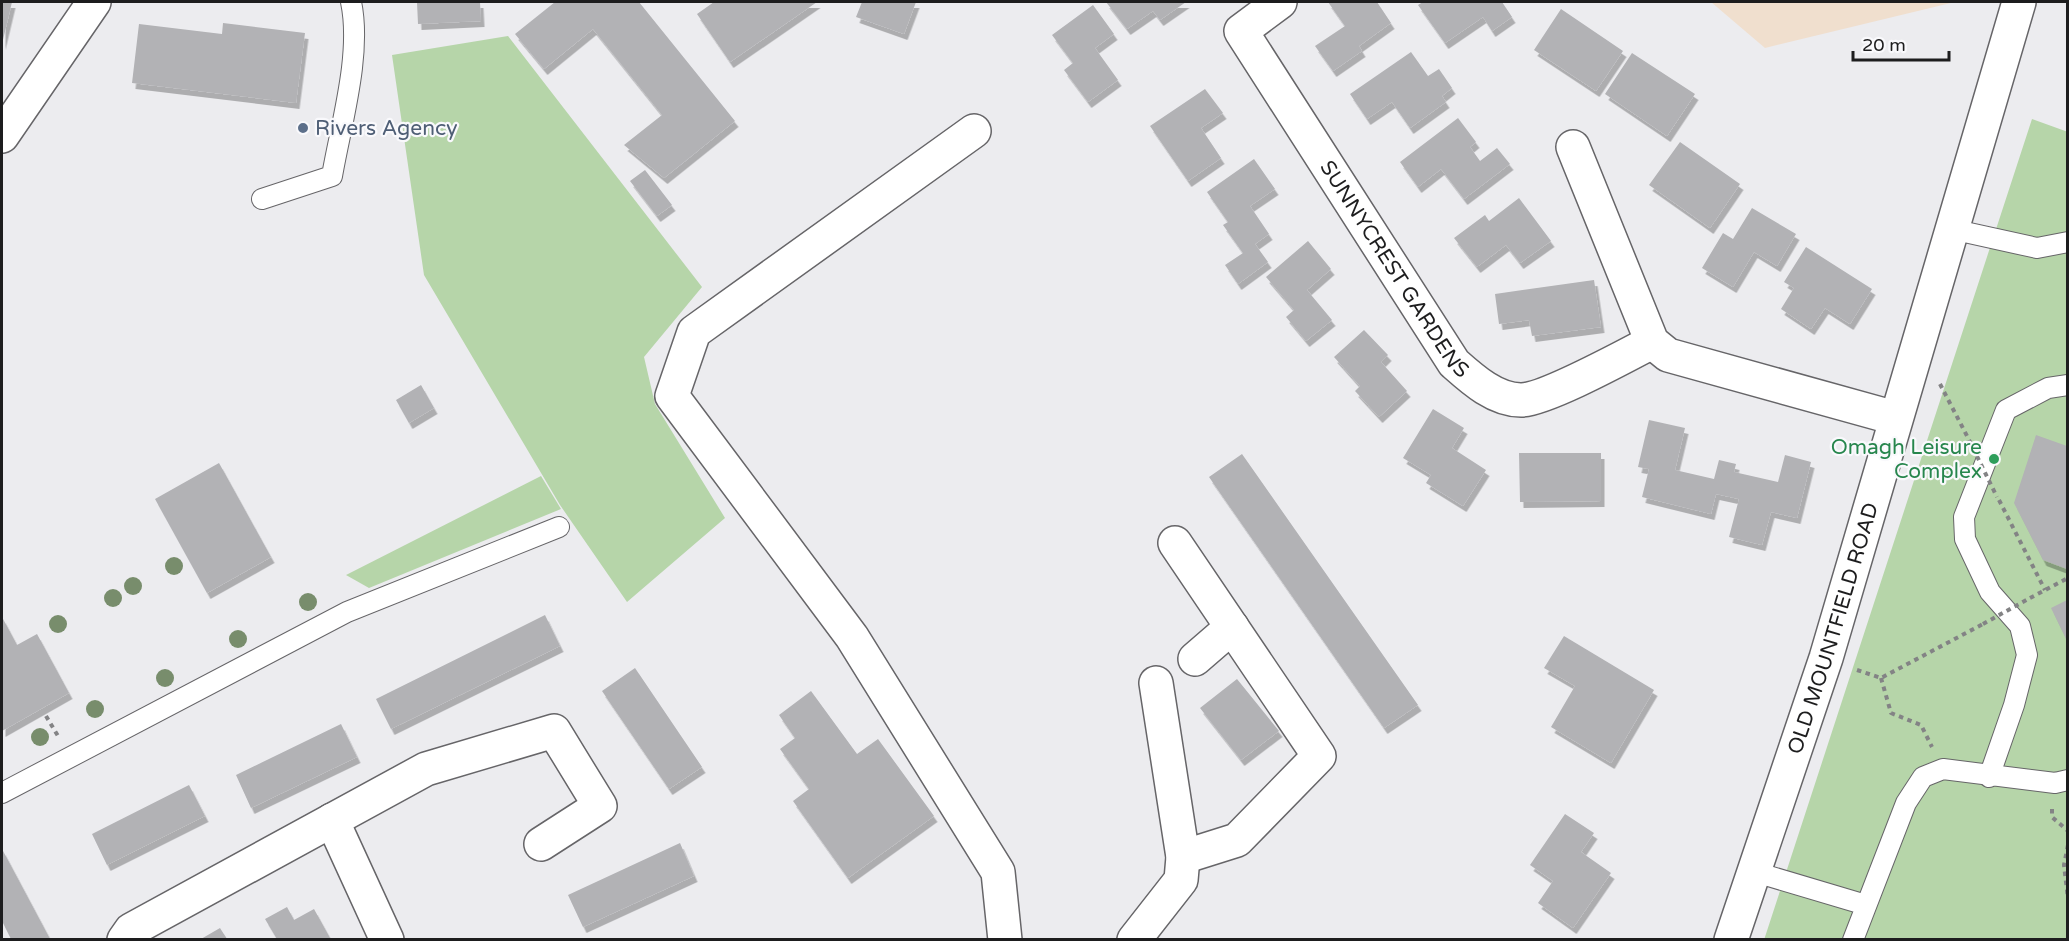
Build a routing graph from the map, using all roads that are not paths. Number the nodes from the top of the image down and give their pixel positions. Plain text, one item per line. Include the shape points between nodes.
1 (94, 2) edge
2 (351, 2) edge
3 (1280, 2) edge
4 (2019, 2) edge
5 (974, 131) dead end
6 (2, 136) edge
7 (1573, 147) dead end
8 (262, 200) dead end
9 (1951, 229) junction
10 (2067, 242) edge
11 (1652, 342) junction
12 (2067, 385) edge
13 (1895, 418) junction
14 (559, 527) dead end
15 (1176, 543) dead end
16 (1232, 627) junction
17 (1195, 659) dead end
18 (1156, 683) dead end
19 (1989, 777) junction
20 (2067, 780) edge
21 (2, 793) edge
22 (332, 820) junction
23 (541, 844) dead end
24 (1183, 857) junction
25 (1755, 872) junction
26 (1866, 905) junction
27 (124, 939) edge
28 (387, 939) edge
29 (1005, 939) edge
30 (1134, 939) edge
31 (1731, 939) edge
32 (1852, 939) edge

1 - 6 street
2 - 8 lane via 354,17 350,69 332,176
3 - 11 street, SUNNYCREST GARDENS via 1241,31 1454,363 1477,384 1521,400 1547,393
4 - 9 street, OLD MOUNTFIELD ROAD
5 - 29 street via 694,332 672,396 852,637 998,872
7 - 11 street
9 - 10 lane via 2037,248
9 - 13 street, OLD MOUNTFIELD ROAD
11 - 13 street via 1668,355
12 - 19 lane via 2048,388 2006,410 1964,517 1965,539 1990,592 2020,626 2027,655
13 - 25 street, OLD MOUNTFIELD ROAD via 1826,658
14 - 21 lane via 347,612
15 - 16 street
16 - 17 street
16 - 24 street via 1319,756 1237,840
18 - 24 street
19 - 20 lane via 2055,783
19 - 26 lane via 1943,769 1923,777 1906,803
22 - 23 street via 426,768 554,731 600,806
22 - 27 street via 130,930
22 - 28 street
24 - 30 street via 1181,880
25 - 26 lane
25 - 31 street, OLD MOUNTFIELD ROAD
26 - 32 lane

